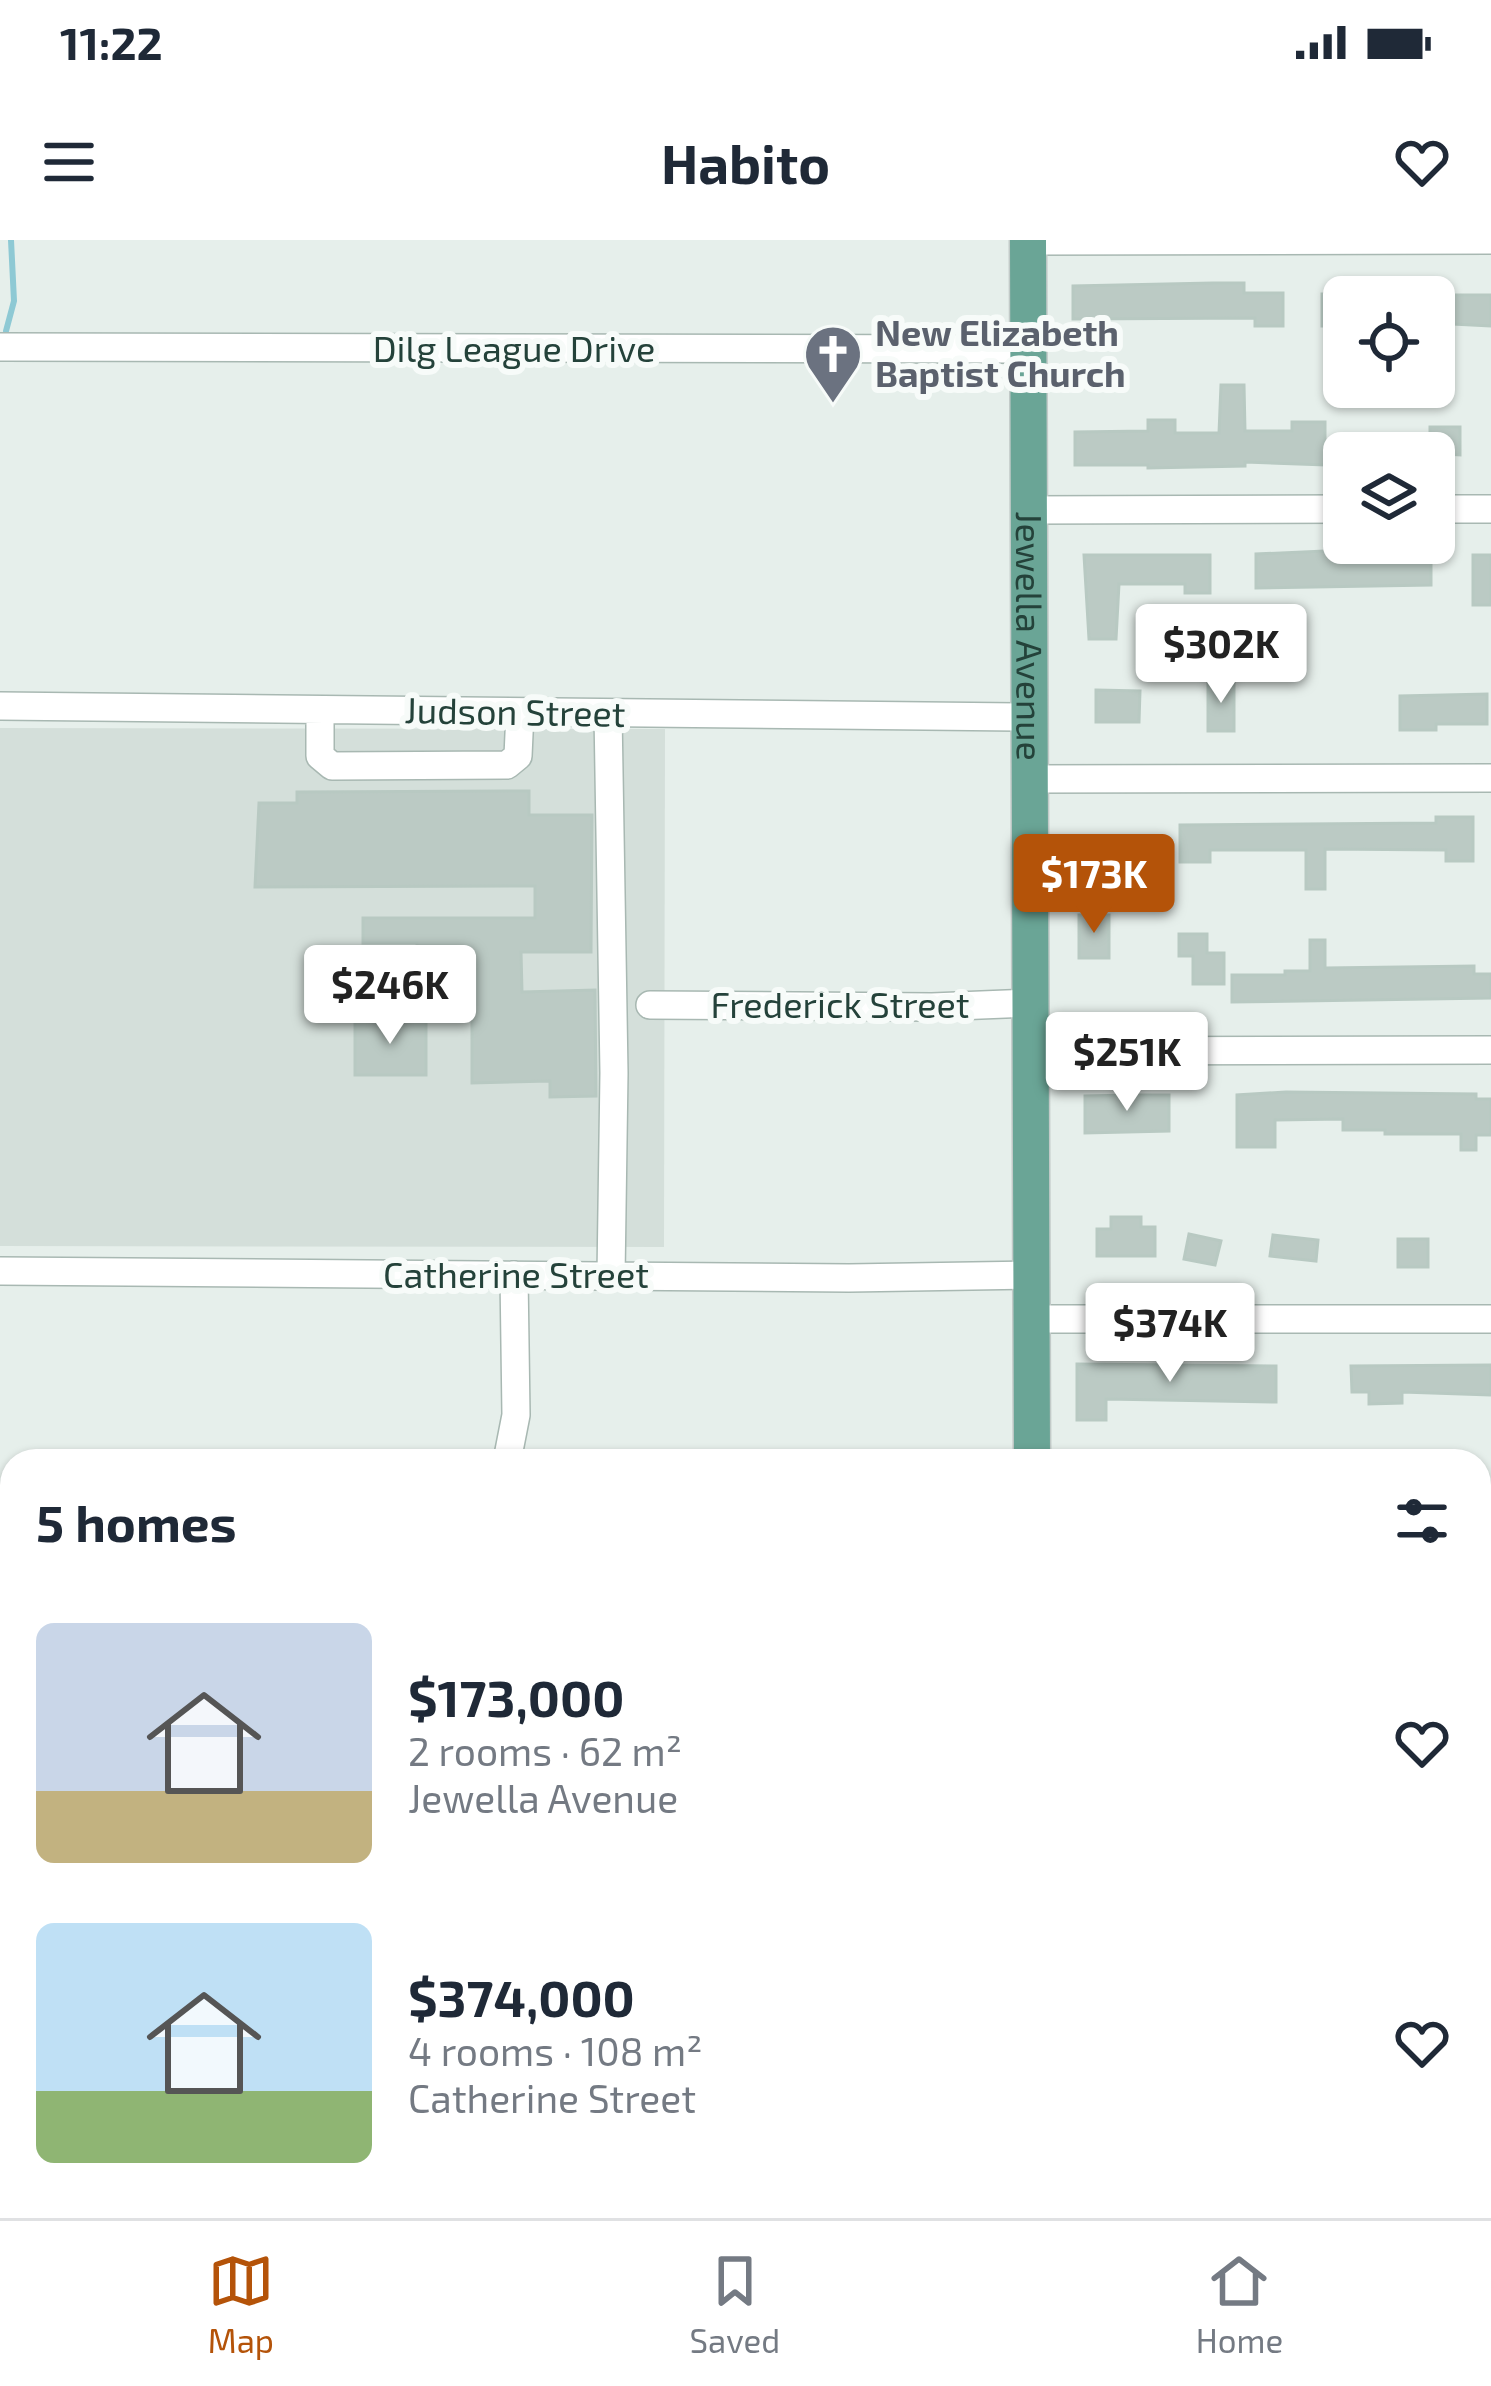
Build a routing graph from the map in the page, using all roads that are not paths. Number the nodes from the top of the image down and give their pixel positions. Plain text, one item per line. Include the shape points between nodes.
1 (1028, 240) edge
2 (1491, 240) edge
3 (0, 346) edge
4 (1029, 349) junction
5 (1323, 509) edge
6 (1455, 509) edge
7 (1491, 509) edge
8 (1029, 510) junction
9 (0, 706) edge
10 (320, 710) junction
11 (520, 712) junction
12 (608, 712) junction
13 (1030, 717) junction
14 (1491, 778) edge
15 (1030, 779) junction
16 (1030, 1003) junction
17 (650, 1006) dead end
18 (1491, 1050) edge
19 (1031, 1052) junction
20 (0, 1271) edge
21 (514, 1275) junction
22 (1031, 1275) junction
23 (611, 1276) junction
24 (1032, 1319) junction
25 (1491, 1319) edge
26 (509, 1449) edge
27 (1032, 1449) edge

1 - 2 street
1 - 4 main road, Jewella Avenue
3 - 4 street, Dilg League Drive
4 - 8 main road, Jewella Avenue
5 - 8 street
6 - 7 street
8 - 13 main road, Jewella Avenue
9 - 10 street, Judson Street
10 - 11 street, Judson Street
10 - 11 street via 320,756 332,766 506,765 518,756
11 - 12 street, Judson Street
12 - 13 street, Judson Street
12 - 23 street
13 - 15 main road, Jewella Avenue
14 - 15 street
15 - 16 main road, Jewella Avenue
16 - 17 street, Frederick Street
16 - 19 main road, Jewella Avenue
18 - 19 street
19 - 22 main road, Jewella Avenue
20 - 21 street, Catherine Street
21 - 23 street, Catherine Street
21 - 26 street
22 - 23 street, Catherine Street
22 - 24 main road, Jewella Avenue
24 - 25 street
24 - 27 main road, Jewella Avenue

